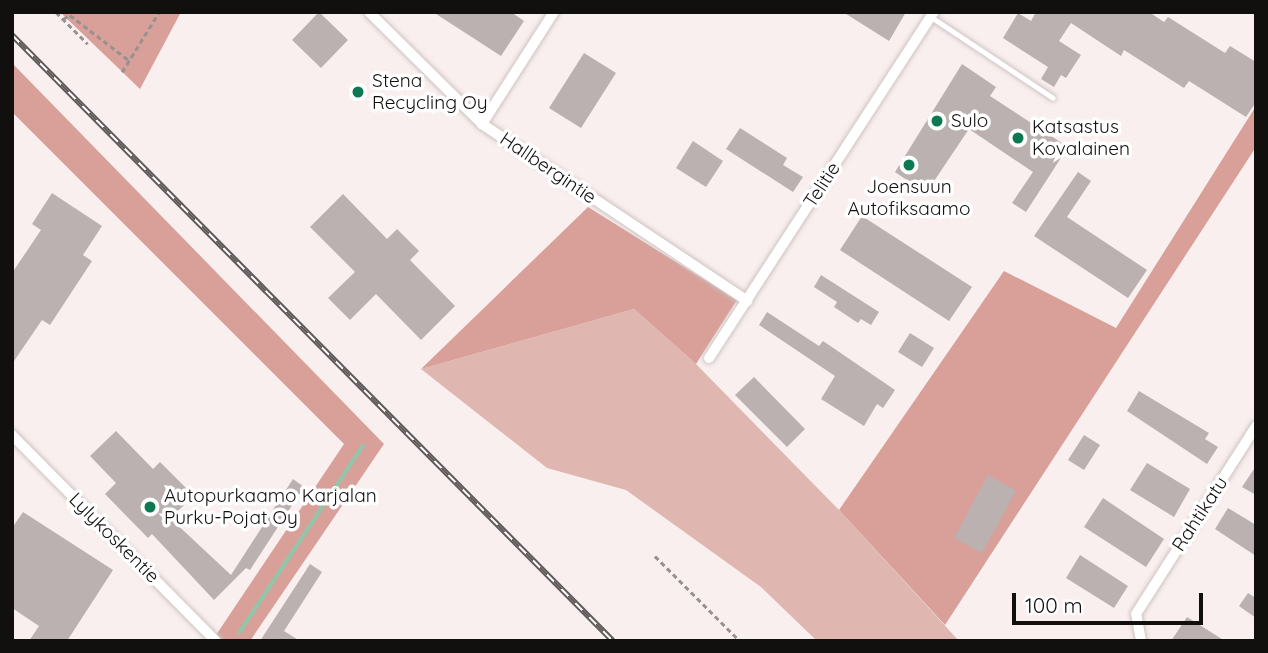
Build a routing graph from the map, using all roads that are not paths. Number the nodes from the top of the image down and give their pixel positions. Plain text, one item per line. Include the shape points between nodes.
1 (369, 12) edge
2 (554, 12) edge
3 (933, 15) edge
4 (1053, 97) dead end
5 (482, 124) junction
6 (747, 301) junction
7 (709, 358) dead end
8 (1256, 426) edge
9 (12, 435) edge
10 (216, 641) edge
11 (1141, 641) edge

1 - 5 street, Hallbergintie
2 - 5 street
3 - 4 lane
3 - 6 street, Telitie
5 - 6 street, Hallbergintie
6 - 7 street, Telitie
8 - 11 street, Rahtikatu via 1136,614
9 - 10 street, Lylykoskentie

